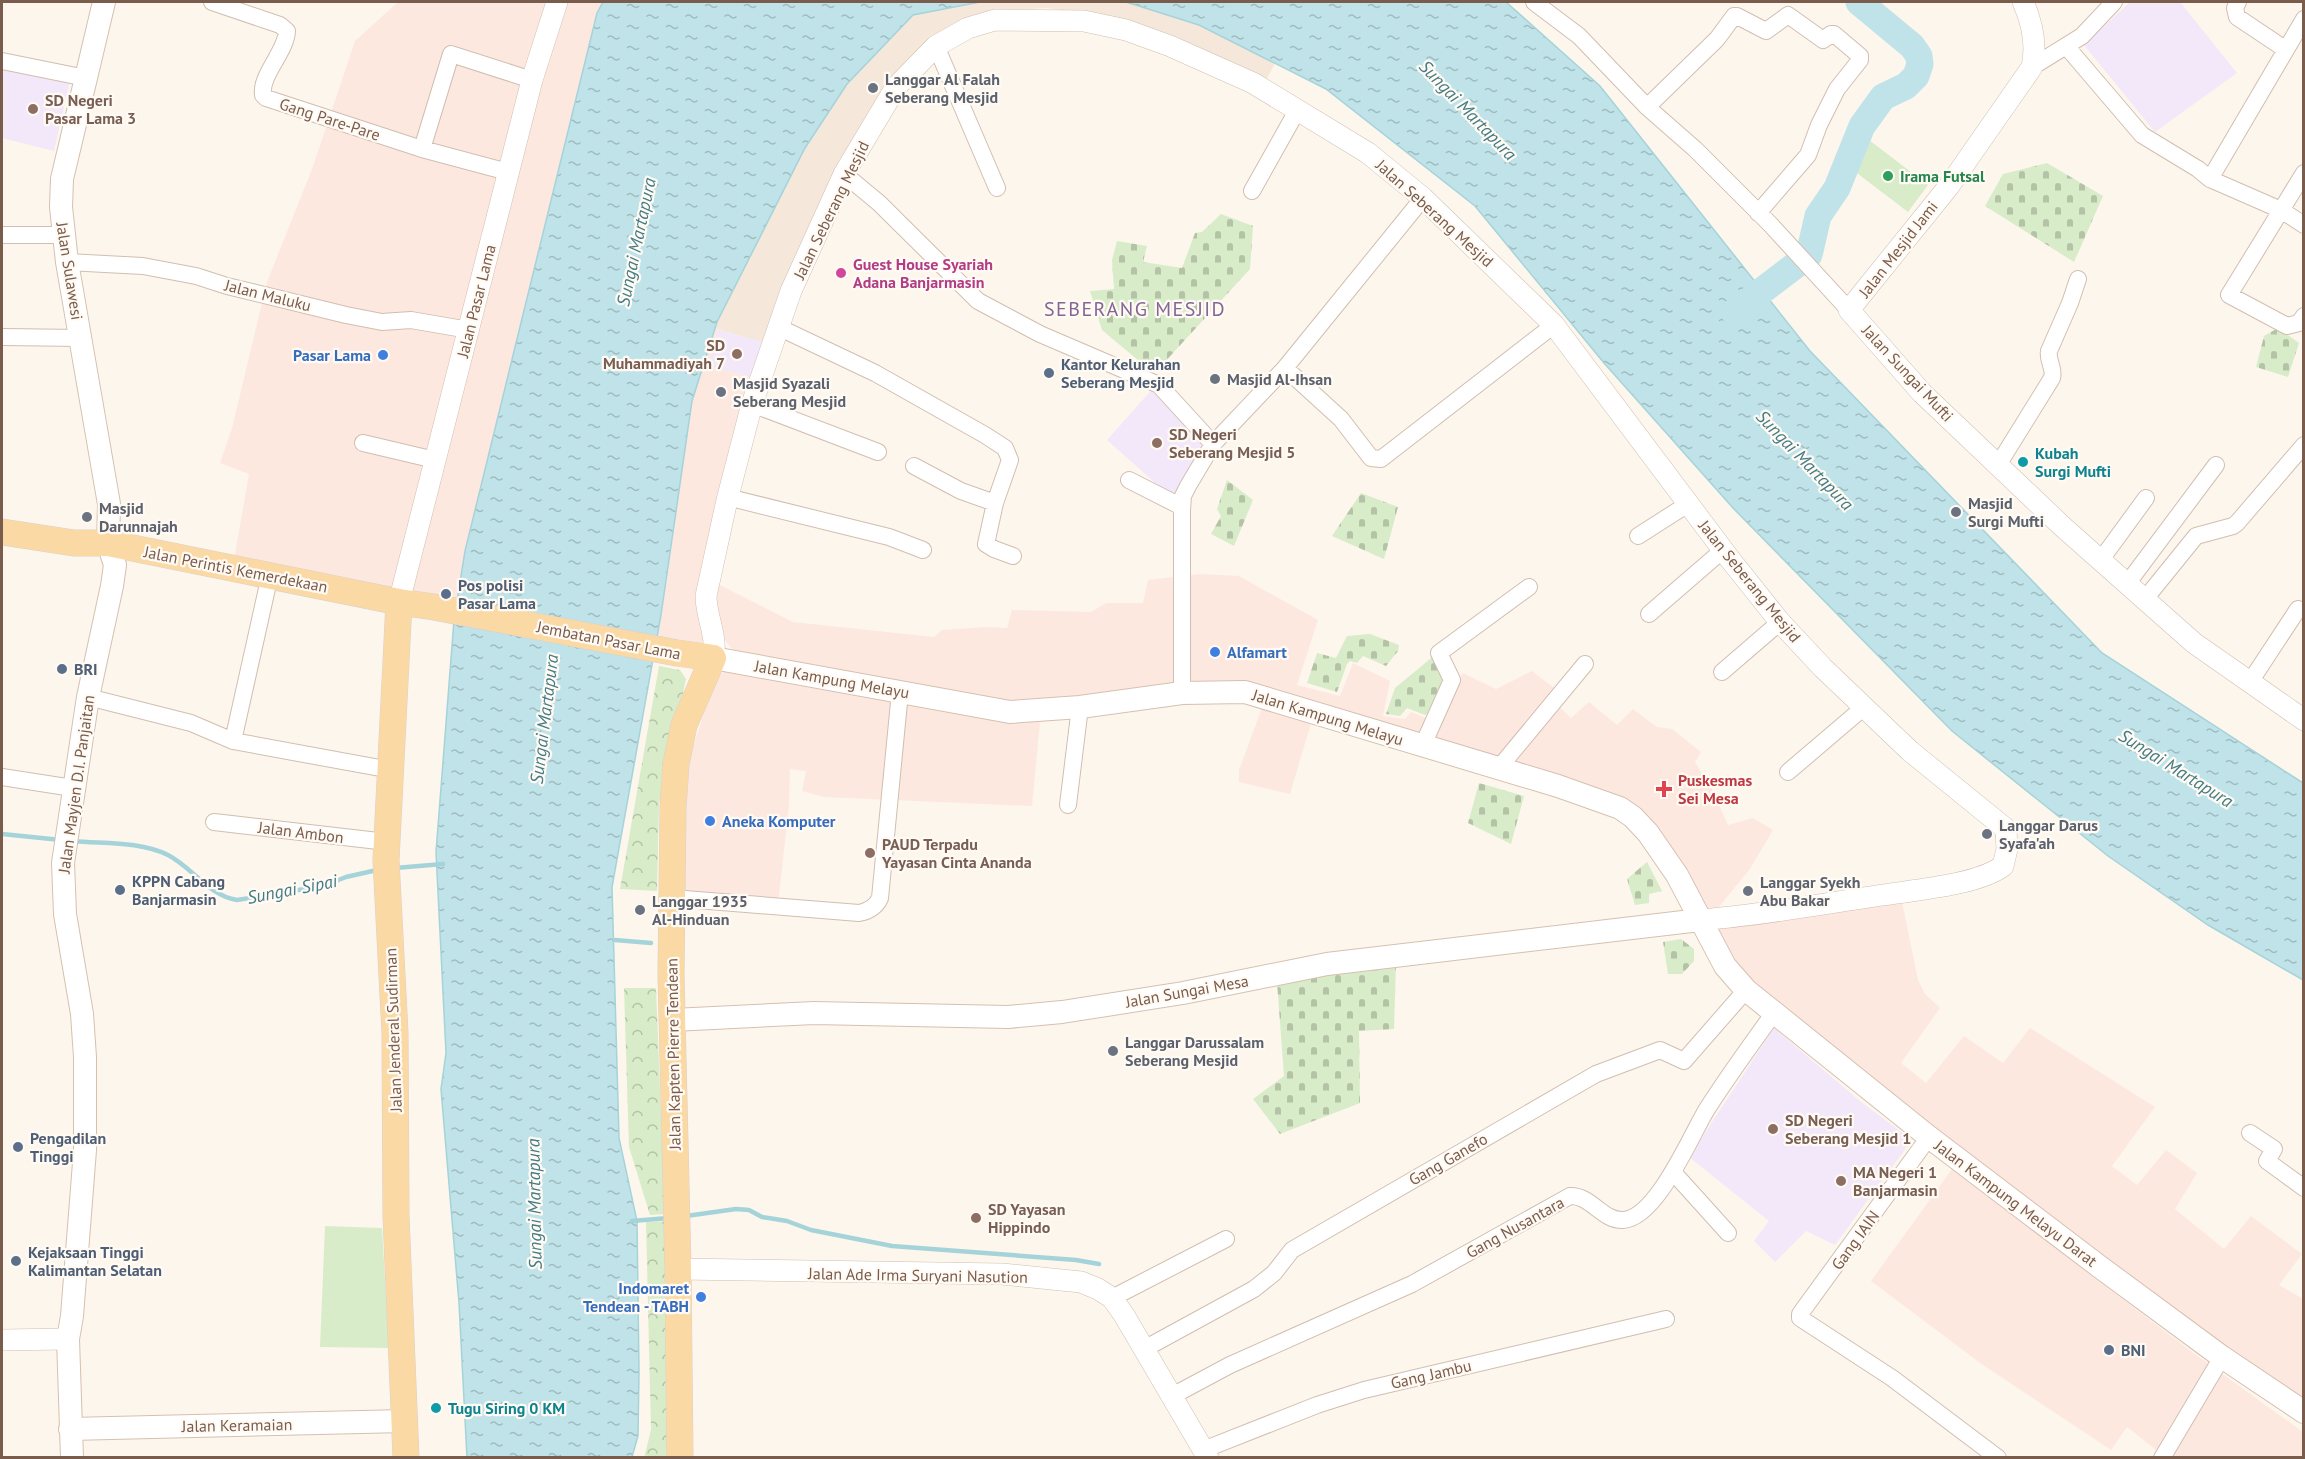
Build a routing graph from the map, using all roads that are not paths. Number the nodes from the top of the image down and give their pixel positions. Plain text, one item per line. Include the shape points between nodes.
1 (101, 2) edge
2 (212, 2) edge
3 (1534, 2) edge
4 (2023, 2) edge
5 (2115, 2) edge
6 (2238, 2) edge
7 (552, 4) edge
8 (2304, 19) edge
9 (936, 46) junction
10 (2066, 46) junction
11 (2285, 49) junction
12 (2, 61) edge
13 (2032, 66) junction
14 (86, 78) junction
15 (532, 80) junction
16 (1647, 106) junction
17 (1298, 109) junction
18 (422, 149) junction
19 (508, 172) junction
20 (2304, 173) edge
21 (844, 174) junction
22 (2210, 179) junction
23 (997, 188) dead end
24 (1252, 191) dead end
25 (1423, 198) junction
26 (2282, 210) junction
27 (1758, 213) junction
28 (2304, 225) edge
29 (2, 235) edge
30 (63, 235) junction
31 (67, 262) junction
32 (2078, 279) dead end
33 (1850, 310) junction
34 (2304, 316) edge
35 (1554, 325) junction
36 (778, 327) junction
37 (469, 330) junction
38 (2, 337) edge
39 (81, 338) junction
40 (1285, 368) junction
41 (752, 404) junction
42 (363, 442) dead end
43 (1213, 444) junction
44 (2304, 445) edge
45 (878, 452) dead end
46 (435, 460) junction
47 (1998, 465) junction
48 (2216, 465) dead end
49 (914, 466) dead end
50 (1129, 480) dead end
51 (727, 497) junction
52 (2145, 498) dead end
53 (995, 503) junction
54 (1688, 504) junction
55 (1182, 507) junction
56 (2, 532) edge
57 (1638, 536) dead end
58 (108, 543) junction
59 (923, 550) dead end
60 (1723, 550) junction
61 (1013, 556) dead end
62 (2100, 561) junction
63 (270, 575) junction
64 (2127, 584) junction
65 (1529, 587) dead end
66 (2145, 599) junction
67 (399, 602) junction
68 (2298, 609) dead end
69 (1649, 615) dead end
70 (1780, 622) junction
71 (713, 658) junction
72 (1585, 664) dead end
73 (1722, 672) dead end
74 (2250, 682) junction
75 (900, 692) junction
76 (1182, 693) junction
77 (88, 697) junction
78 (1080, 708) junction
79 (1863, 708) junction
80 (2303, 717) edge
81 (232, 741) junction
82 (1423, 746) junction
83 (1498, 769) junction
84 (391, 770) junction
85 (1788, 772) dead end
86 (2, 777) edge
87 (73, 788) junction
88 (1068, 805) dead end
89 (214, 822) dead end
90 (387, 851) junction
91 (672, 898) junction
92 (1700, 920) junction
93 (1746, 990) junction
94 (1773, 1014) junction
95 (672, 1020) junction
96 (2250, 1133) dead end
97 (1929, 1137) junction
98 (1673, 1173) junction
99 (2304, 1188) edge
100 (1728, 1233) dead end
101 (1226, 1239) dead end
102 (678, 1269) junction
103 (1112, 1298) junction
104 (1666, 1318) dead end
105 (68, 1339) junction
106 (2, 1340) edge
107 (1144, 1349) junction
108 (2222, 1357) junction
109 (1172, 1396) junction
110 (2304, 1412) edge
111 (405, 1422) junction
112 (70, 1429) junction
113 (1205, 1454) edge
114 (72, 1458) edge
115 (406, 1458) edge
116 (680, 1458) edge
117 (1998, 1458) edge
118 (2162, 1458) edge

1 - 14 main road, Jalan Sulawesi
2 - 18 street, Gang Pare-Pare via 280,25 287,31 263,87 266,98
3 - 16 street, Jalan Sungai Mufti via 1579,36
4 - 13 street via 2034,43
5 - 10 street via 2082,36
6 - 11 street via 2237,17
7 - 15 street, Jalan Pasar Lama
8 - 11 street
9 - 17 street, Jalan Seberang Mesjid via 968,28 995,20 1084,21 1126,30 1170,46 1253,83
9 - 21 street, Jalan Seberang Mesjid via 896,87
9 - 23 street
10 - 13 street
10 - 22 street via 2142,135
11 - 22 street
12 - 14 street
13 - 33 street, Jalan Mesjid Jami via 1949,186
14 - 30 main road, Jalan Sulawesi via 62,179
15 - 18 street via 452,54
15 - 19 street, Jalan Pasar Lama
16 - 27 street, Jalan Sungai Mufti
16 - 27 street via 1709,47 1734,16 1766,31 1788,15 1823,40 1834,34 1860,56 1822,118 1809,155
17 - 24 street
17 - 25 street, Jalan Seberang Mesjid via 1368,153
18 - 19 street, Gang Pare-Pare
19 - 37 street, Jalan Pasar Lama
20 - 26 street
21 - 36 street, Jalan Seberang Mesjid
21 - 43 street via 879,203 978,301 1040,334 1158,385
22 - 26 street
25 - 35 street, Jalan Seberang Mesjid
25 - 40 street
26 - 28 street
26 - 34 street via 2229,295 2287,326 2299,323
27 - 33 street, Jalan Sungai Mufti
29 - 30 street
30 - 31 main road, Jalan Sulawesi
31 - 37 street, Jalan Maluku via 143,266 355,317 382,322 411,320
31 - 39 main road, Jalan Sulawesi
32 - 47 street via 2049,351 2052,378
33 - 47 street, Jalan Sungai Mufti via 1923,393
35 - 40 street via 1376,460 1329,407
35 - 54 street, Jalan Seberang Mesjid
36 - 41 street, Jalan Seberang Mesjid
36 - 53 street via 875,373 1005,447 1010,460
37 - 46 street, Jalan Pasar Lama
38 - 39 street
39 - 58 main road, Jalan Sulawesi via 109,504
40 - 43 street
41 - 45 street
41 - 51 street, Jalan Seberang Mesjid
42 - 46 street
43 - 55 street via 1183,496
44 - 66 street via 2237,523 2196,536
46 - 67 street, Jalan Pasar Lama
47 - 62 street, Jalan Sungai Mufti
48 - 64 street
49 - 53 street via 961,491
50 - 55 street
51 - 59 street via 889,537
51 - 71 street, Jalan Seberang Mesjid via 706,596 715,643
52 - 62 street
53 - 61 street via 986,543
54 - 57 street
54 - 60 street, Jalan Seberang Mesjid
55 - 76 street
56 - 58 main road, Jalan Perintis Kemerdekaan via 74,543
58 - 63 main road, Jalan Perintis Kemerdekaan
58 - 77 main road, Jalan Mayjen D.I. Panjaitan via 115,565
60 - 69 street
60 - 70 street, Jalan Seberang Mesjid
62 - 64 street, Jalan Sungai Mufti
63 - 67 main road, Jalan Perintis Kemerdekaan
63 - 81 street
64 - 66 street, Jalan Sungai Mufti
65 - 82 street via 1439,653 1452,680
66 - 74 street, Jalan Sungai Mufti via 2194,643
67 - 71 main road, Jembatan Pasar Lama
67 - 84 main road, Jalan Jenderal Sudirman
68 - 74 street
70 - 73 street
70 - 79 street, Jalan Seberang Mesjid
71 - 75 main road, Jalan Kampung Melayu
71 - 91 main road, Jalan Kapten Pierre Tendean via 684,725 676,764
72 - 83 street
74 - 80 street, Jalan Sungai Mufti
75 - 78 main road, Jalan Kampung Melayu via 1010,712
75 - 91 street via 880,898 876,905 859,913
76 - 78 main road, Jalan Kampung Melayu
76 - 82 main road, Jalan Kampung Melayu via 1245,692
77 - 81 street via 191,723
77 - 87 main road, Jalan Mayjen D.I. Panjaitan
78 - 88 street
79 - 85 street
79 - 92 street, Jalan Seberang Mesjid via 1933,772 2006,829 2003,866 1984,876 1918,889
81 - 84 street
82 - 83 main road, Jalan Kampung Melayu
83 - 92 main road, Jalan Kampung Melayu via 1604,801 1633,817 1661,850
84 - 90 main road, Jalan Jenderal Sudirman
86 - 87 street
87 - 105 main road, Jalan Mayjen D.I. Panjaitan via 63,857 65,914 82,1014 85,1150
89 - 90 street, Jalan Ambon
90 - 111 main road, Jalan Jenderal Sudirman
91 - 95 main road, Jalan Kapten Pierre Tendean
92 - 93 main road, Jalan Kampung Melayu Darat via 1725,966
92 - 95 main road, Jalan Sungai Mesa via 1327,964 1062,1012 1008,1017 814,1012
93 - 94 main road, Jalan Kampung Melayu Darat
93 - 107 street, Gang Ganefo via 1683,1061 1660,1050 1596,1074 1292,1250 1274,1274 1254,1289
94 - 97 main road, Jalan Kampung Melayu Darat
94 - 98 street, Gang Nusantara via 1706,1112
95 - 102 main road, Jalan Kapten Pierre Tendean
96 - 99 street via 2274,1149 2267,1161
97 - 108 main road, Jalan Kampung Melayu Darat
97 - 117 street, Gang IAIN via 1800,1318 1892,1378
98 - 100 street
98 - 109 street, Gang Nusantara via 1631,1218 1615,1219 1584,1198 1570,1196 1412,1284 1230,1365
101 - 103 street
102 - 103 street, Jalan Ade Irma Suryani Nasution via 1002,1274 1081,1282
102 - 116 main road, Jalan Kapten Pierre Tendean
103 - 107 street, Jalan Ade Irma Suryani Nasution
104 - 113 street, Gang Jambu via 1364,1390 1317,1405
105 - 106 street
105 - 112 main road, Jalan Mayjen D.I. Panjaitan
107 - 109 street, Jalan Ade Irma Suryani Nasution
108 - 110 main road, Jalan Kampung Melayu Darat
108 - 118 street
109 - 113 street, Jalan Ade Irma Suryani Nasution
111 - 112 main road, Jalan Keramaian
111 - 115 main road, Jalan Jenderal Sudirman
112 - 114 main road, Jalan Mayjen D.I. Panjaitan

